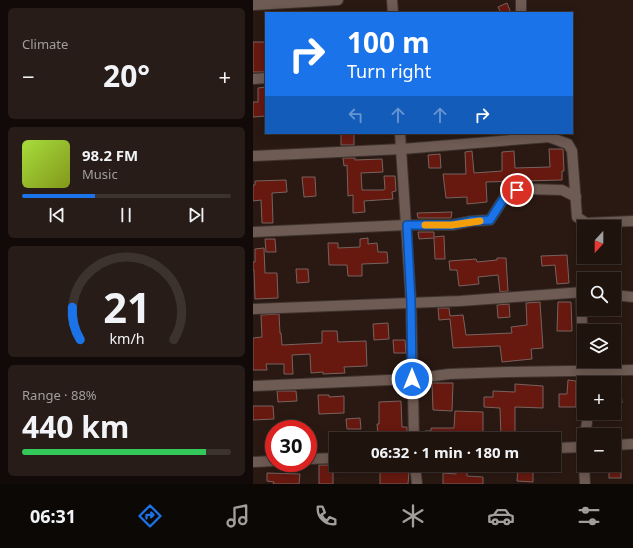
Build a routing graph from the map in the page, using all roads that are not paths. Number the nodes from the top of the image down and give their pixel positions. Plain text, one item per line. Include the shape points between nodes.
1 (339, 0) edge
2 (392, 0) edge
3 (521, 0) edge
4 (253, 5) edge
5 (393, 12) edge
6 (521, 12) edge
7 (265, 78) edge
8 (253, 79) edge
9 (401, 134) edge
10 (402, 149) junction
11 (253, 156) edge
12 (576, 197) junction
13 (633, 221) edge
14 (407, 225) junction
15 (253, 232) edge
16 (577, 292) edge
17 (621, 296) edge
18 (633, 297) edge
19 (411, 302) junction
20 (253, 309) edge
21 (582, 316) edge
22 (583, 370) junction
23 (633, 370) edge
24 (583, 376) edge
25 (412, 379) junction
26 (253, 386) edge
27 (414, 432) edge
28 (633, 444) edge
29 (621, 445) edge
30 (577, 446) edge
31 (561, 447) edge
32 (329, 458) edge
33 (317, 459) edge
34 (265, 461) edge
35 (253, 462) edge
36 (416, 472) edge
37 (584, 472) edge
38 (417, 484) edge
39 (585, 484) edge

1 - 4 street
2 - 5 street
3 - 6 street
7 - 8 street
9 - 10 street
10 - 11 street
10 - 12 street via 549,137 568,144
10 - 14 street
12 - 13 street via 577,216 586,223
12 - 14 street via 562,190 526,188 508,192 490,220 452,225
14 - 15 street
14 - 19 street
16 - 19 street
17 - 18 street
19 - 20 street
19 - 25 street
21 - 22 street
22 - 23 street
22 - 24 street
22 - 25 street via 449,374
25 - 26 street
25 - 27 street
28 - 29 street
30 - 31 street
32 - 33 street
34 - 35 street
36 - 38 street
37 - 39 street

